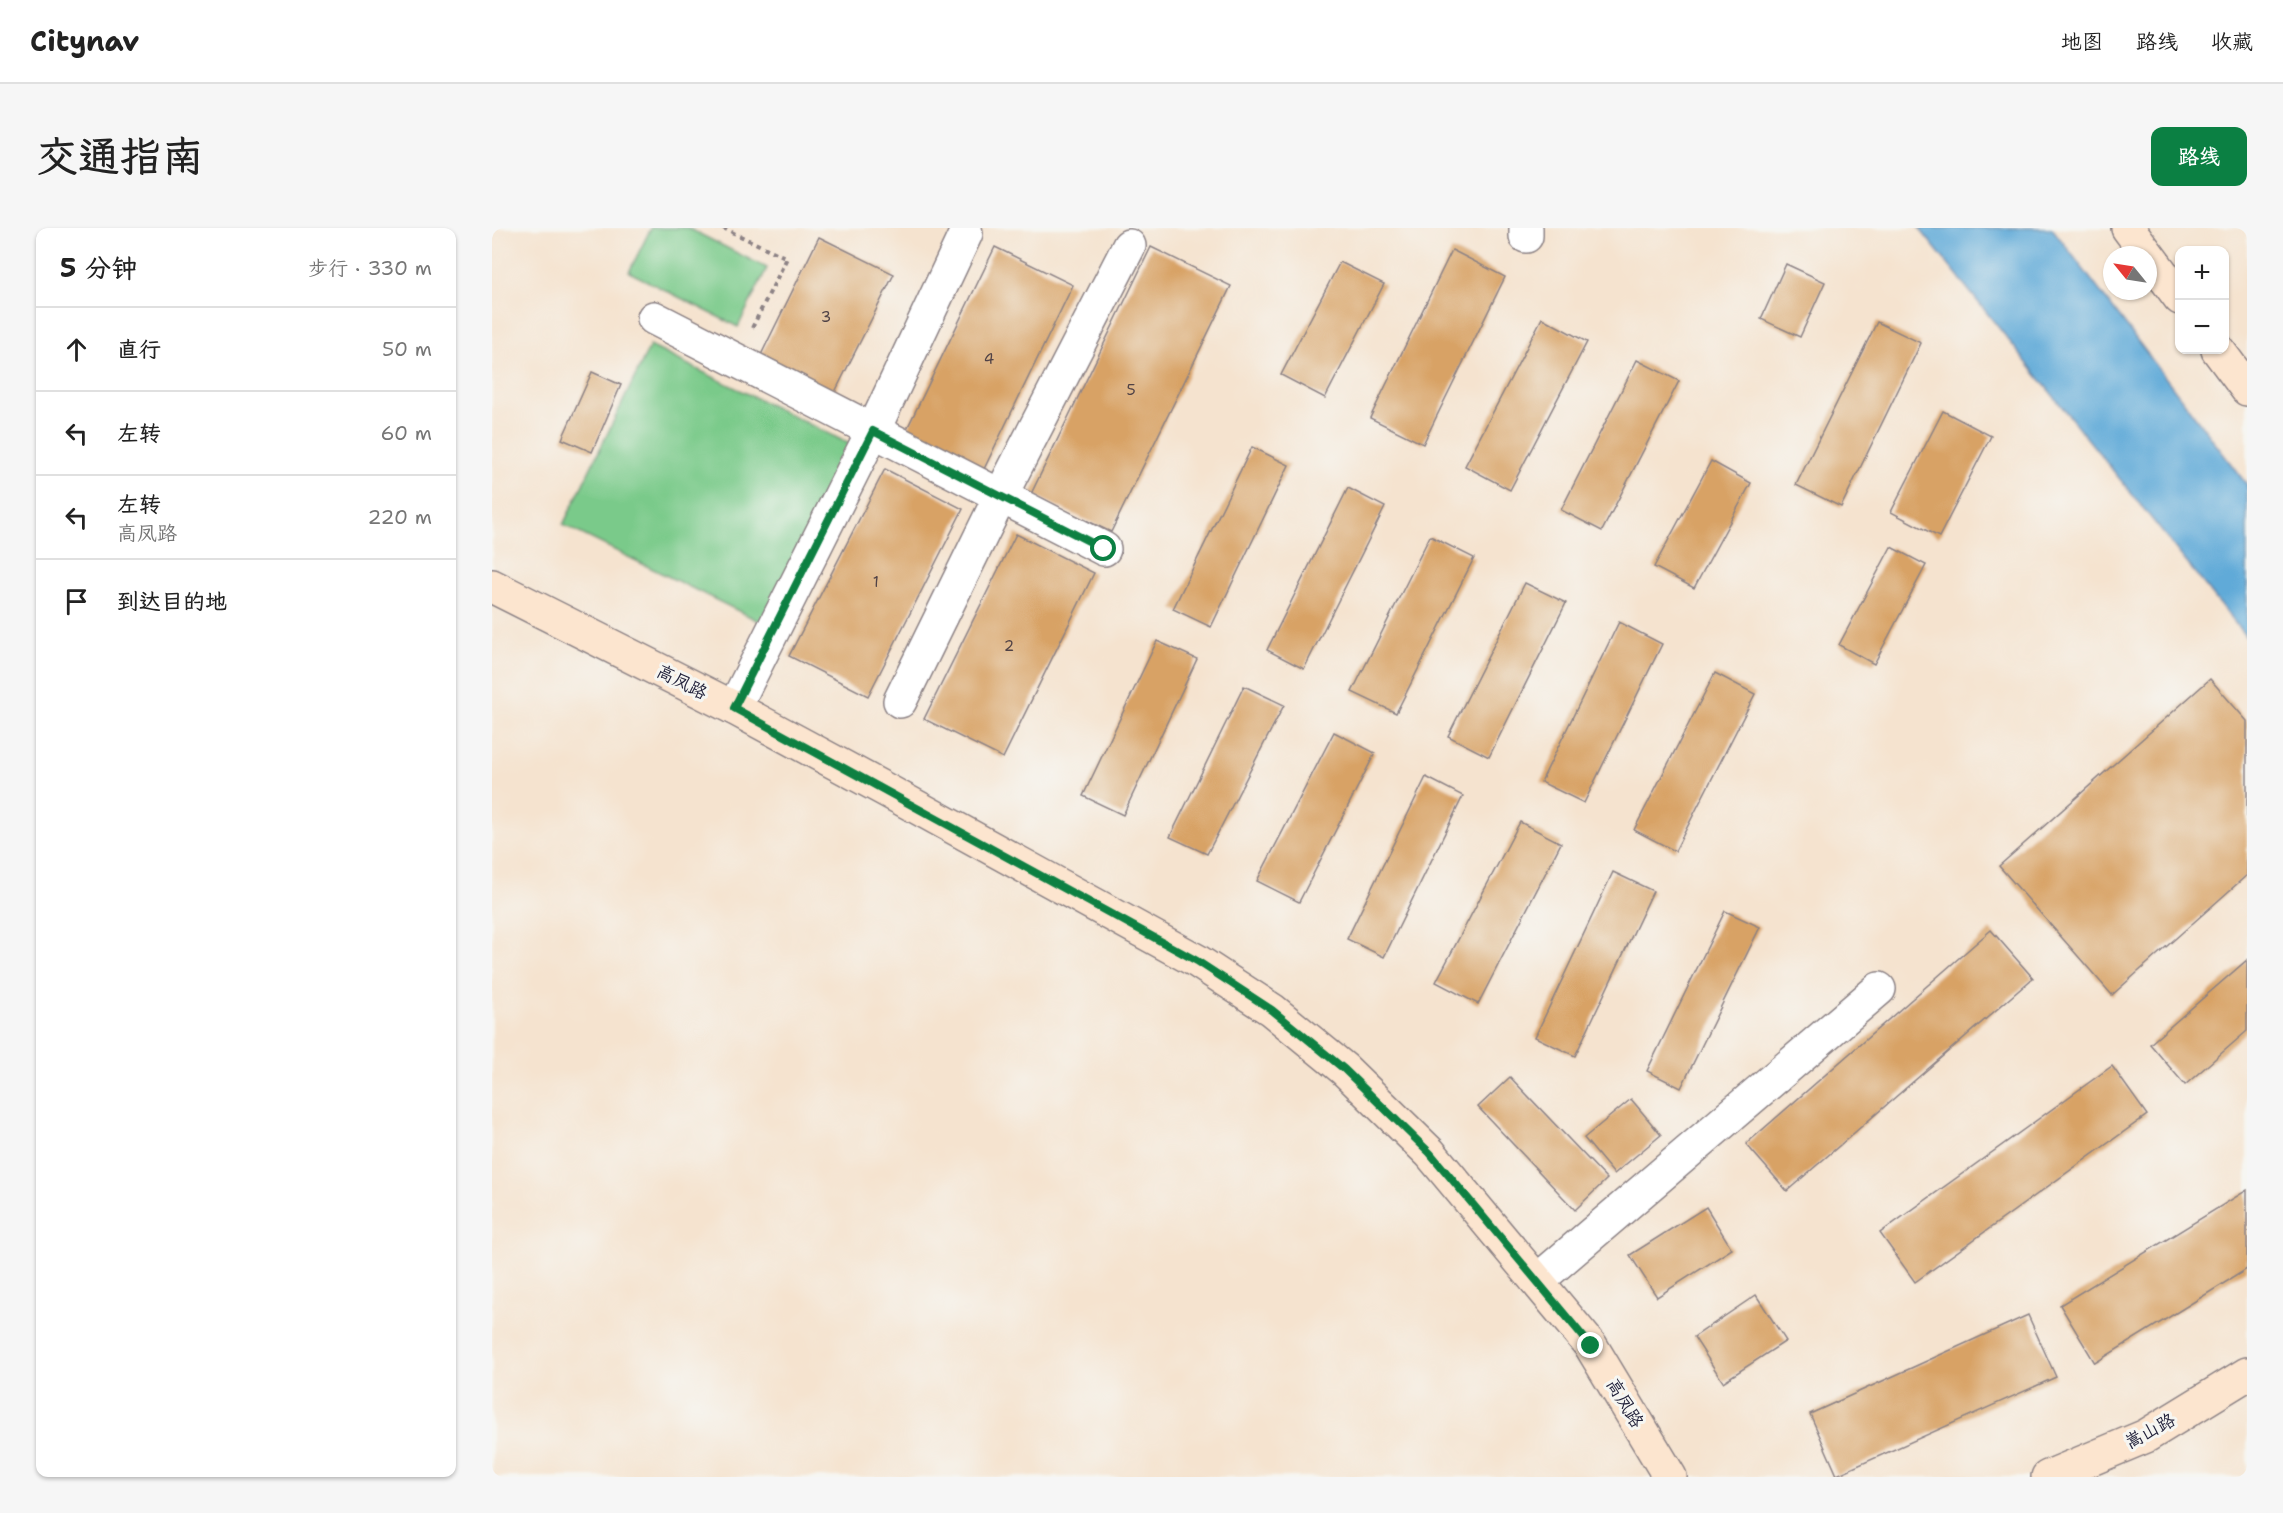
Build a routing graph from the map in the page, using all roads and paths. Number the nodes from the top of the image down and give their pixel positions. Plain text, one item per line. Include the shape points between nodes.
1 (723, 228) edge
2 (2128, 228) edge
3 (966, 233) dead end
4 (1129, 246) dead end
5 (2175, 291) edge
6 (654, 318) dead end
7 (2221, 354) edge
8 (736, 360) junction
9 (2247, 389) edge
10 (873, 431) junction
11 (1001, 495) junction
12 (1104, 549) dead end
13 (492, 586) edge
14 (900, 701) dead end
15 (734, 708) junction
16 (1879, 988) dead end
17 (1537, 1281) junction
18 (2247, 1374) edge
19 (1670, 1477) edge
20 (2048, 1477) edge

1 - 8 path via 787,258
2 - 5 street
3 - 10 street
4 - 11 street
6 - 8 street
7 - 9 street
8 - 10 street
10 - 11 street
10 - 15 street
11 - 12 street
11 - 14 street
13 - 15 street, 高凤路
15 - 17 street, 高凤路 via 1197,961 1272,1010 1344,1069 1430,1153
16 - 17 street
17 - 19 street, 高凤路 via 1591,1346
18 - 20 street, 嵩山路 via 2146,1436

